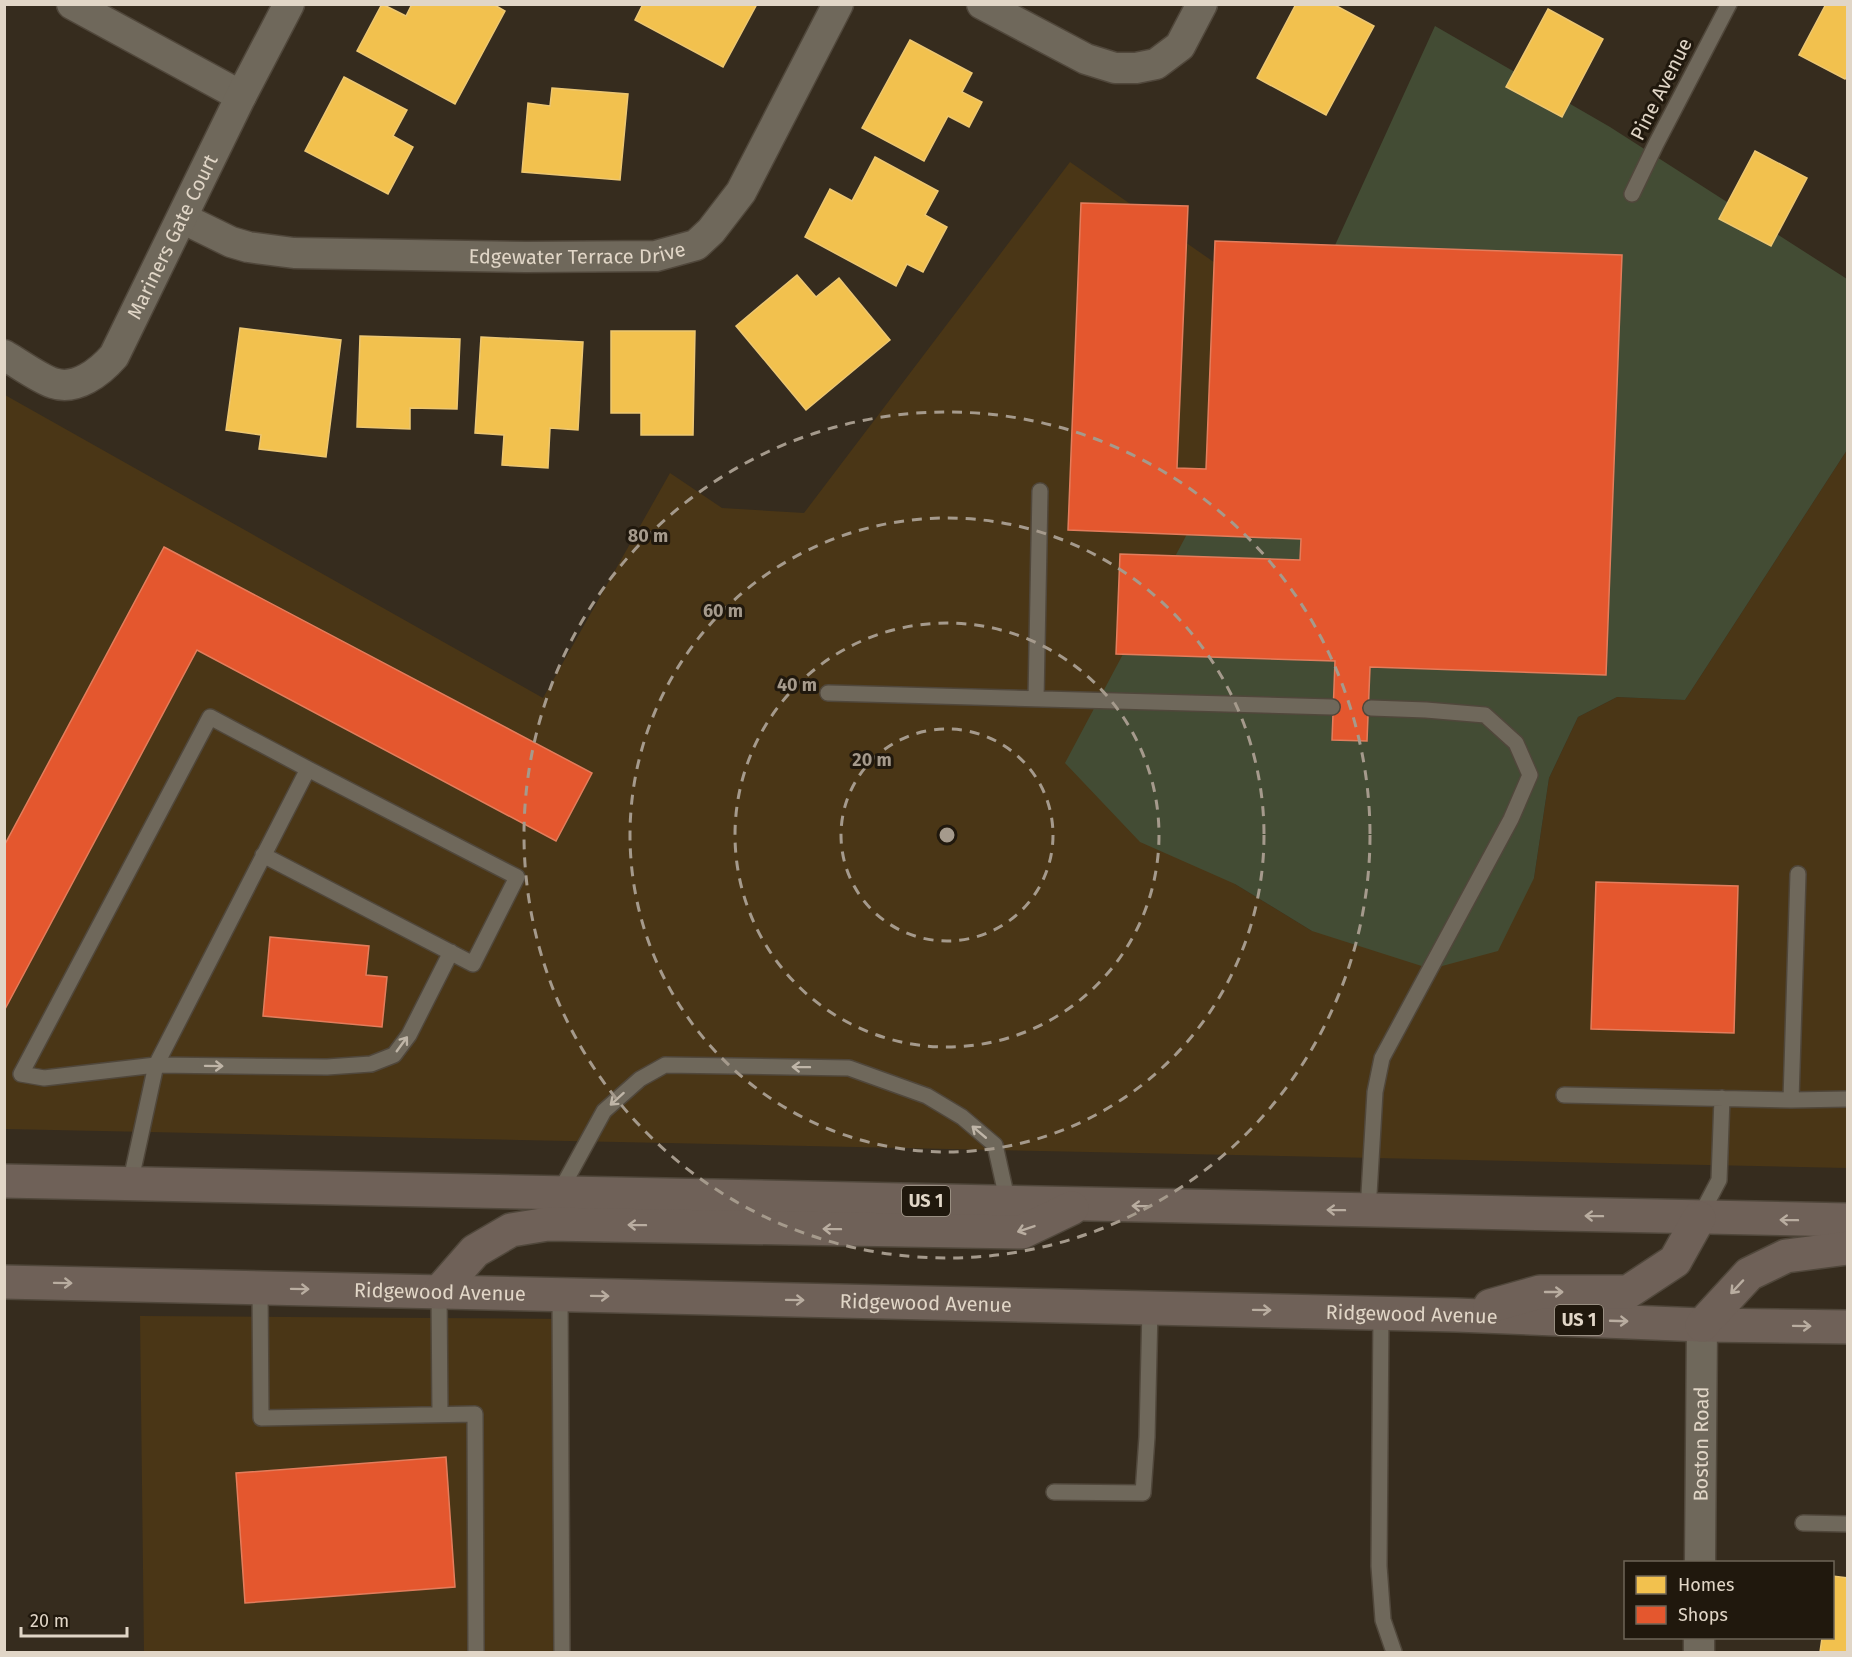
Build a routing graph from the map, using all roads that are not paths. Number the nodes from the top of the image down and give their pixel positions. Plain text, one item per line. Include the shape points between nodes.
1 (72, 4) edge
2 (289, 4) edge
3 (838, 4) edge
4 (982, 4) edge
5 (1202, 4) edge
6 (1729, 4) edge
7 (241, 96) junction
8 (1632, 194) dead end
9 (182, 218) junction
10 (4, 355) edge
11 (1040, 490) dead end
12 (828, 693) dead end
13 (1036, 699) junction
14 (1332, 707) dead end
15 (1371, 708) dead end
16 (308, 769) junction
17 (263, 855) junction
18 (1798, 874) dead end
19 (450, 952) junction
20 (156, 1065) junction
21 (1564, 1095) dead end
22 (1722, 1098) junction
23 (1848, 1099) edge
24 (1791, 1100) junction
25 (4, 1181) edge
26 (130, 1184) junction
27 (559, 1193) junction
28 (1008, 1203) junction
29 (1079, 1205) junction
30 (1368, 1211) junction
31 (1699, 1218) junction
32 (1848, 1220) edge
33 (1848, 1248) edge
34 (4, 1282) edge
35 (260, 1288) junction
36 (439, 1292) junction
37 (560, 1295) junction
38 (1150, 1308) junction
39 (1380, 1313) junction
40 (1456, 1315) junction
41 (1702, 1324) junction
42 (1848, 1326) edge
43 (440, 1414) junction
44 (1054, 1492) dead end
45 (1803, 1523) dead end
46 (1848, 1524) edge
47 (1700, 1561) edge
48 (476, 1653) edge
49 (562, 1653) edge
50 (1394, 1653) edge

1 - 7 street
2 - 7 street, Mariners Gate Court
3 - 9 street, Edgewater Terrace Drive via 741,192 696,245 656,256 294,253 231,242
4 - 5 street via 1086,59 1115,68 1136,68 1156,64 1180,46
6 - 8 lane, Pine Avenue
7 - 9 street, Mariners Gate Court
9 - 10 street, Mariners Gate Court via 105,367 72,384 54,384
11 - 13 lane
12 - 13 lane
13 - 14 lane
15 - 30 lane via 1485,715 1516,743 1530,775 1382,1058 1374,1092
16 - 17 lane
16 - 19 lane via 518,877 473,964
16 - 20 lane via 210,717 21,1074 44,1078
17 - 19 lane
17 - 20 lane
18 - 24 lane
20 -> 19 lane via 371,1064 394,1055 409,1035
20 - 26 lane
21 - 22 lane
22 - 24 lane
22 - 31 lane via 1719,1180
23 - 24 lane
25 - 26 main road, US 1
26 - 27 main road, US 1
27 - 28 main road, US 1
28 -> 27 lane via 995,1145 927,1096 849,1068 665,1065 640,1079 604,1111
28 - 29 main road, US 1
30 -> 29 main road, US 1
29 -> 36 main road via 1022,1232 548,1224 511,1230 475,1251
31 -> 30 main road, US 1
32 -> 31 main road, US 1
40 -> 31 main road via 1540,1292 1628,1292 1675,1261
33 -> 41 main road via 1786,1256 1749,1274
34 -> 35 main road, Ridgewood Avenue / US 1
35 -> 36 main road, Ridgewood Avenue / US 1
35 - 43 lane via 261,1418
36 - 37 main road, Ridgewood Avenue / US 1
36 - 43 lane
37 -> 38 main road, Ridgewood Avenue / US 1
37 - 49 lane
38 -> 39 main road, Ridgewood Avenue / US 1
38 - 44 lane via 1143,1493
39 - 40 main road, Ridgewood Avenue / US 1
39 - 50 lane via 1379,1566 1383,1620
40 -> 41 main road, Ridgewood Avenue / US 1
41 -> 42 main road, Ridgewood Avenue / US 1
41 - 47 street, Boston Road
43 - 48 lane via 475,1414
45 - 46 lane

